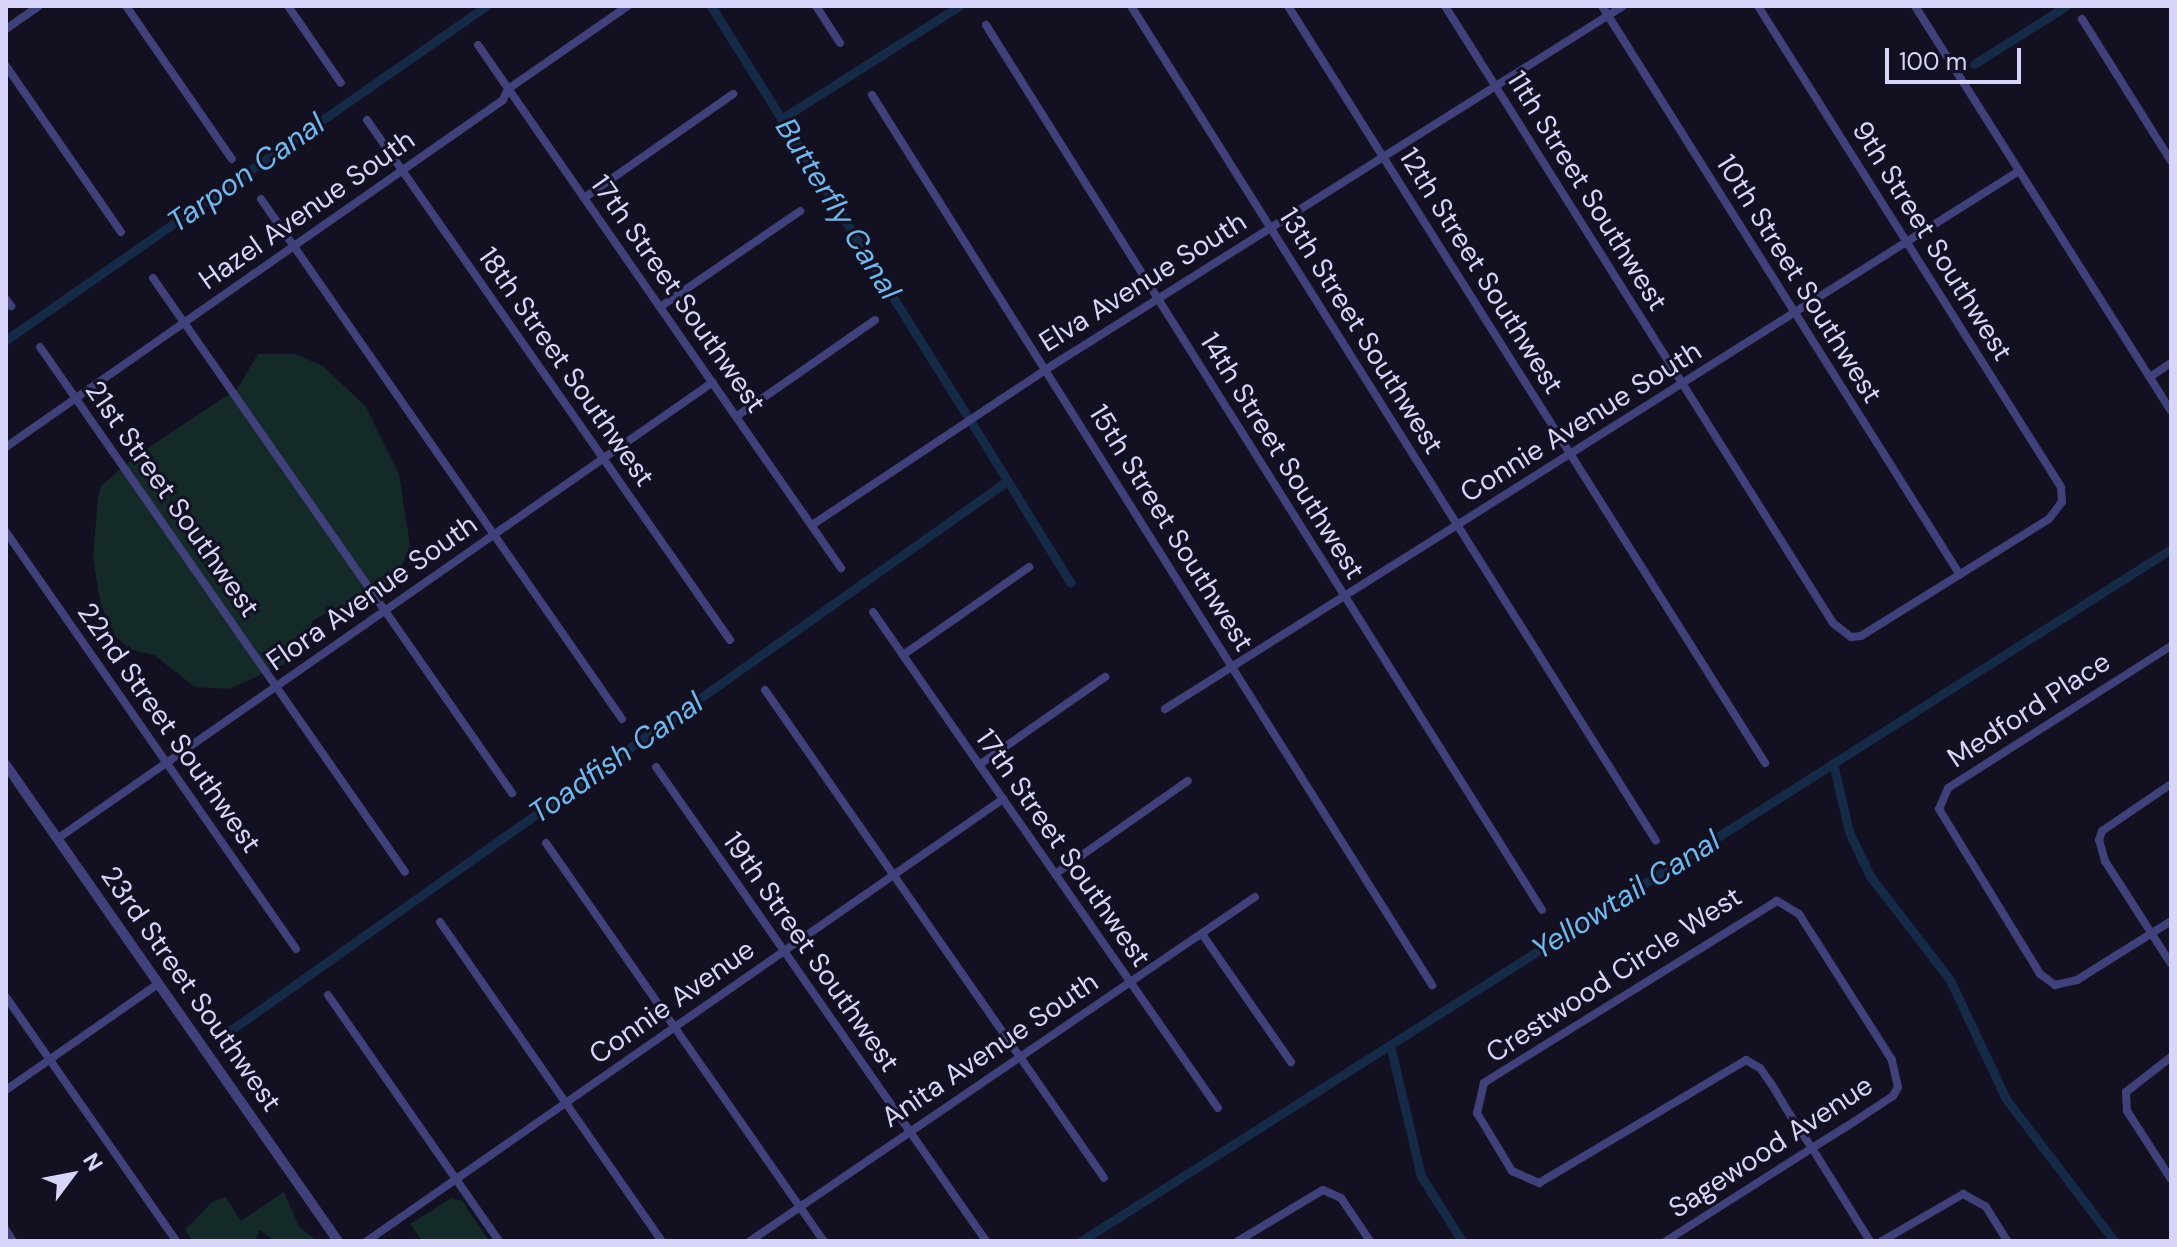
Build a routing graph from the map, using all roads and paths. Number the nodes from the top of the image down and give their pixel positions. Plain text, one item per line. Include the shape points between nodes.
1 (39, 6) edge
2 (126, 6) edge
3 (288, 6) edge
4 (628, 6) edge
5 (816, 6) edge
6 (1131, 6) edge
7 (1288, 6) edge
8 (1445, 6) edge
9 (1602, 6) edge
10 (1623, 6) edge
11 (1758, 6) edge
12 (1915, 6) edge
13 (1608, 16) junction
14 (2082, 19) dead end
15 (986, 25) dead end
16 (6, 29) edge
17 (840, 43) dead end
18 (478, 45) dead end
19 (6, 66) edge
20 (341, 83) dead end
21 (1496, 86) junction
22 (508, 89) junction
23 (733, 94) dead end
24 (872, 95) dead end
25 (367, 120) dead end
26 (1383, 157) junction
27 (232, 159) dead end
28 (2171, 161) edge
29 (403, 171) junction
30 (2019, 171) junction
31 (584, 198) junction
32 (261, 199) dead end
33 (800, 211) dead end
34 (1271, 228) junction
35 (121, 232) dead end
36 (1908, 242) junction
37 (294, 246) junction
38 (153, 278) dead end
39 (1158, 299) junction
40 (660, 307) junction
41 (1794, 313) junction
42 (875, 320) dead end
43 (184, 323) junction
44 (40, 347) dead end
45 (2171, 363) edge
46 (1045, 370) junction
47 (2150, 377) junction
48 (713, 382) junction
49 (1683, 384) junction
50 (75, 399) junction
51 (2171, 411) edge
52 (737, 416) junction
53 (6, 447) edge
54 (1570, 455) junction
55 (603, 459) junction
56 (812, 525) junction
57 (1457, 526) junction
58 (6, 532) edge
59 (494, 535) junction
60 (1029, 567) dead end
61 (841, 568) dead end
62 (1960, 575) junction
63 (1345, 597) junction
64 (384, 611) junction
65 (873, 612) dead end
66 (730, 640) dead end
67 (2171, 646) edge
68 (903, 655) junction
69 (1233, 667) junction
70 (1105, 677) dead end
71 (276, 687) junction
72 (765, 690) dead end
73 (1165, 709) dead end
74 (622, 719) dead end
75 (167, 762) junction
76 (1765, 763) dead end
77 (6, 765) edge
78 (979, 765) junction
79 (656, 767) dead end
80 (1188, 781) dead end
81 (2171, 784) edge
82 (512, 793) dead end
83 (1003, 799) junction
84 (57, 839) junction
85 (1656, 841) dead end
86 (546, 843) dead end
87 (405, 872) dead end
88 (1055, 874) junction
89 (893, 875) junction
90 (1255, 897) dead end
91 (1542, 910) dead end
92 (2171, 921) edge
93 (440, 922) dead end
94 (2151, 933) junction
95 (1202, 934) junction
96 (296, 949) dead end
97 (784, 951) junction
98 (2171, 964) edge
99 (1130, 983) junction
100 (158, 984) junction
101 (1432, 985) dead end
102 (328, 995) dead end
103 (6, 997) edge
104 (675, 1026) junction
105 (1017, 1054) junction
106 (2171, 1057) edge
107 (49, 1060) junction
108 (1291, 1062) dead end
109 (1898, 1087) joint
110 (6, 1090) edge
111 (565, 1103) junction
112 (1218, 1108) dead end
113 (909, 1130) junction
114 (1812, 1148) junction
115 (456, 1178) junction
116 (1104, 1178) dead end
117 (2171, 1179) edge
118 (800, 1206) junction
119 (6, 1230) edge
120 (13, 1241) edge
121 (176, 1241) edge
122 (338, 1241) edge
123 (367, 1241) edge
124 (499, 1241) edge
125 (662, 1241) edge
126 (750, 1241) edge
127 (824, 1241) edge
128 (986, 1241) edge
129 (1238, 1241) edge
130 (1370, 1241) edge
131 (1666, 1241) edge
132 (1870, 1241) edge
133 (1882, 1241) edge
134 (2007, 1241) edge

1 - 16 street
2 - 27 street
3 - 20 street
4 - 22 street, Hazel Avenue South
5 - 17 street
6 - 34 street, 13th Street Southwest
7 - 26 street, 12th Street Southwest
8 - 21 street, 11th Street Southwest
9 - 13 street, 10th Street Southwest
10 - 13 street, Elva Avenue South
11 - 36 street, 9th Street Southwest
12 - 30 street
13 - 21 street, Elva Avenue South
13 - 41 street, 10th Street Southwest
14 - 28 street
15 - 39 street, 14th Street Southwest
18 - 22 street, 17th Street Southwest
19 - 35 street
21 - 26 street, Elva Avenue South
21 - 49 street, 11th Street Southwest
22 - 29 street, Hazel Avenue South via 503,100
22 - 31 street, 17th Street Southwest
23 - 31 street
24 - 46 street, 15th Street Southwest
25 - 29 street, 18th Street Southwest
26 - 34 street, Elva Avenue South
26 - 54 street, 12th Street Southwest
29 - 37 street, Hazel Avenue South
29 - 55 street, 18th Street Southwest
30 - 36 street, Connie Avenue South
30 - 47 street
31 - 40 street, 17th Street Southwest
32 - 37 street
33 - 40 street
34 - 39 street, Elva Avenue South
34 - 57 street, 13th Street Southwest
36 - 41 street, Connie Avenue South
36 - 62 street, 9th Street Southwest via 2046,461 2062,502 2049,519
37 - 43 street, Hazel Avenue South
37 - 59 street
38 - 43 street
39 - 46 street, Elva Avenue South
39 - 63 street, 14th Street Southwest
40 - 48 street, 17th Street Southwest
41 - 49 street, Connie Avenue South
41 - 62 street, 10th Street Southwest
42 - 52 street
43 - 50 street, Hazel Avenue South
43 - 64 street
44 - 50 street, 21st Street Southwest
45 - 47 street
46 - 56 street, Elva Avenue South
46 - 69 street, 15th Street Southwest
47 - 51 street
48 - 52 street, 17th Street Southwest
48 - 55 street, Flora Avenue South
49 - 54 street, Connie Avenue South
49 - 62 street, 11th Street Southwest via 1833,623 1851,637
50 - 53 street, Hazel Avenue South
50 - 71 street, 21st Street Southwest
52 - 56 street, 17th Street Southwest
54 - 57 street, Connie Avenue South
54 - 76 street, 12th Street Southwest
55 - 59 street, Flora Avenue South
55 - 66 street, 18th Street Southwest
56 - 61 street, 17th Street Southwest
57 - 63 street, Connie Avenue South
57 - 85 street, 13th Street Southwest
58 - 75 street, 22nd Street Southwest
59 - 64 street, Flora Avenue South
59 - 74 street
60 - 68 street
63 - 69 street, Connie Avenue South
63 - 91 street, 14th Street Southwest
64 - 71 street, Flora Avenue South
64 - 82 street
65 - 68 street, 17th Street Southwest
67 - 94 street, Medford Place via 1941,798 1939,809 2040,974 2055,985 2077,980
68 - 78 street, 17th Street Southwest
69 - 73 street, Connie Avenue South
69 - 101 street, 15th Street Southwest
70 - 78 street
71 - 75 street, Flora Avenue South
71 - 87 street, 21st Street Southwest
72 - 89 street
75 - 84 street, Flora Avenue South
75 - 96 street, 22nd Street Southwest
77 - 84 street, 23rd Street Southwest
78 - 83 street, 17th Street Southwest
79 - 97 street, 19th Street Southwest
80 - 88 street
81 - 94 street via 2102,831 2099,840 2105,861
83 - 88 street, 17th Street Southwest
83 - 89 street, Connie Avenue
84 - 100 street, 23rd Street Southwest
86 - 104 street
88 - 99 street, 17th Street Southwest
89 - 97 street, Connie Avenue
89 - 105 street
90 - 95 street, Anita Avenue South
92 - 94 street
93 - 111 street
94 - 98 street
95 - 99 street, Anita Avenue South
95 - 108 street
97 - 104 street, Connie Avenue
97 - 113 street, 19th Street Southwest
99 - 105 street, Anita Avenue South
99 - 112 street, 17th Street Southwest
100 - 107 street
100 - 122 street, 23rd Street Southwest
102 - 115 street
103 - 107 street
104 - 111 street, Connie Avenue
104 - 118 street
105 - 113 street, Anita Avenue South
105 - 116 street
106 - 117 street via 2126,1092 2127,1111
107 - 110 street
107 - 121 street
109 - 114 street, Sagewood Avenue
109 - 114 street, Crestwood Circle West via 1892,1060 1799,914 1777,901 1477,1092 1477,1113 1512,1171 1539,1183 1746,1060 1760,1068
111 - 115 street, Connie Avenue
111 - 125 street
113 - 118 street, Anita Avenue South
113 - 128 street, 19th Street Southwest
114 - 131 street, Sagewood Avenue
114 - 132 street
115 - 123 street, Connie Avenue
115 - 124 street
118 - 126 street, Anita Avenue South
118 - 127 street
119 - 120 street
129 - 130 street via 1323,1190 1341,1198
133 - 134 street via 1963,1194 1986,1207

